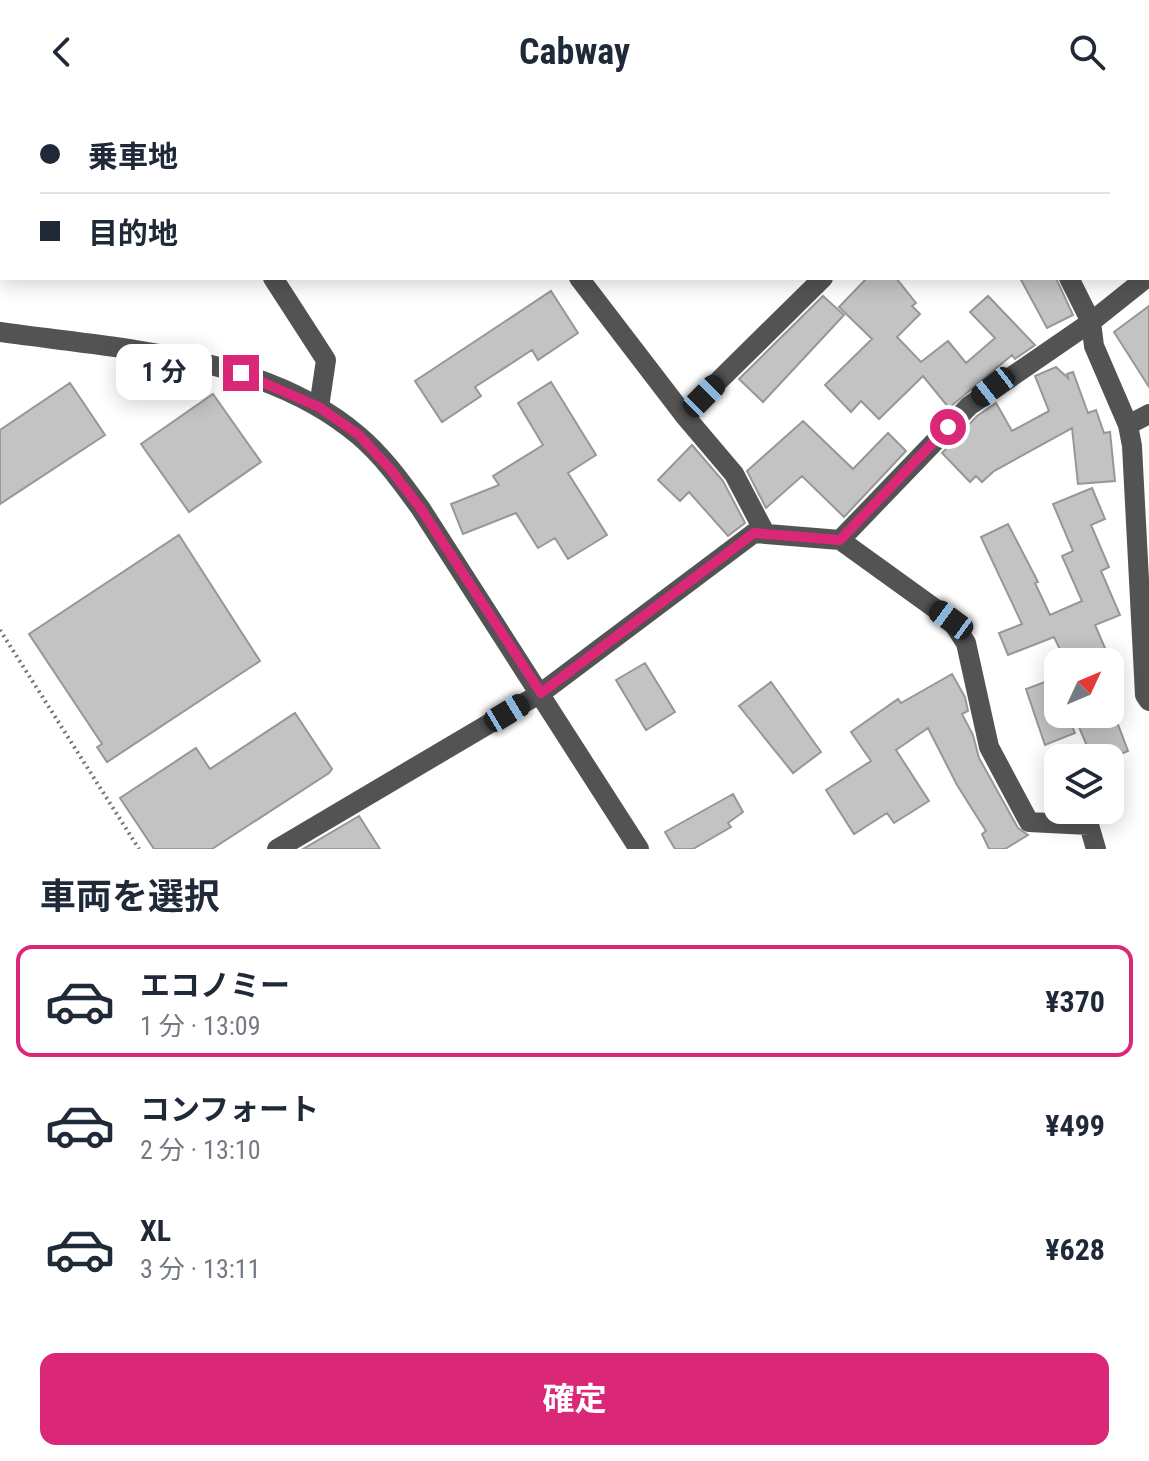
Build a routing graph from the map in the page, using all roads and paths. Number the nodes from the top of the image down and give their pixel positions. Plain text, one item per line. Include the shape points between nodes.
1 (274, 280) edge
2 (581, 280) edge
3 (821, 280) edge
4 (1070, 280) edge
5 (1144, 280) edge
6 (1091, 322) junction
7 (0, 332) edge
8 (319, 407) junction
9 (1149, 414) edge
10 (684, 415) junction
11 (1128, 425) junction
12 (765, 533) junction
13 (840, 540) junction
14 (0, 630) edge
15 (541, 693) junction
16 (1149, 701) edge
17 (139, 849) edge
18 (277, 849) edge
19 (639, 849) edge
20 (1096, 849) edge

1 - 8 street via 326,360
2 - 10 street
3 - 10 street
4 - 6 street
5 - 6 street
6 - 11 street via 1097,353
6 - 13 street via 969,406
7 - 8 street via 216,365
8 - 15 street via 359,435 391,470
9 - 11 street
10 - 12 street via 734,474
11 - 16 street
12 - 13 street
12 - 15 street via 754,533
13 - 20 street via 951,620 966,643 989,747 1029,822 1089,825
14 - 17 path
15 - 18 street
15 - 19 street

